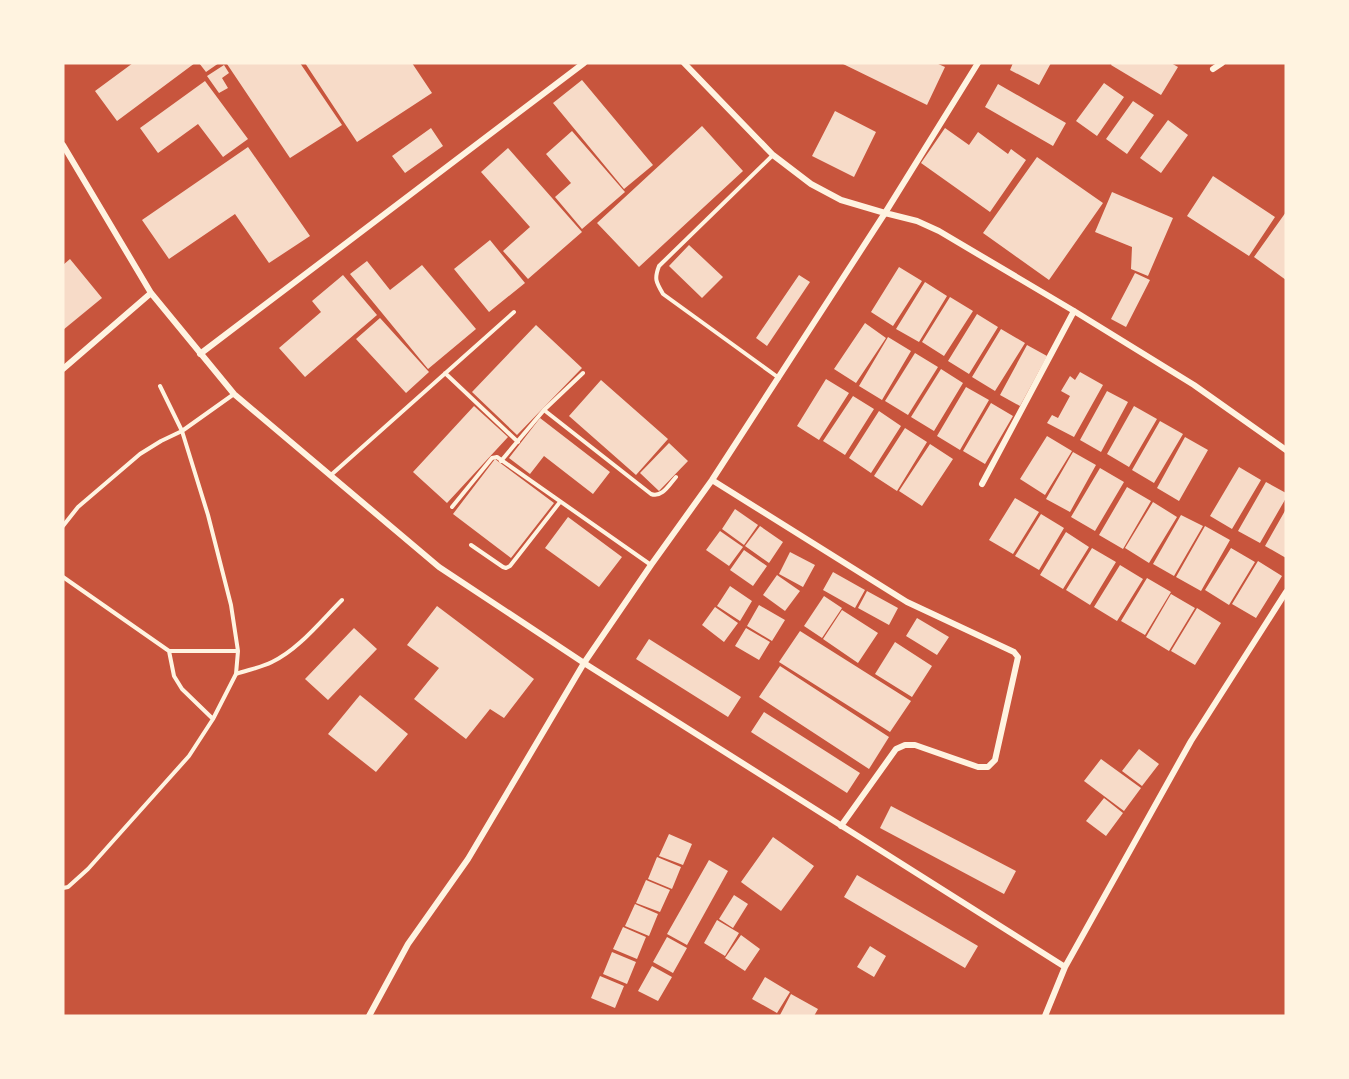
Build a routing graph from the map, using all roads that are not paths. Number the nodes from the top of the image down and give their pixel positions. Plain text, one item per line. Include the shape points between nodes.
1 (584, 63) edge
2 (978, 63) edge
3 (1222, 63) edge
4 (686, 64) edge
5 (1214, 69) dead end
6 (63, 145) edge
7 (773, 155) junction
8 (885, 213) junction
9 (152, 293) junction
10 (1074, 311) junction
11 (514, 312) dead end
12 (200, 354) junction
13 (63, 369) edge
14 (445, 373) junction
15 (583, 373) dead end
16 (779, 378) junction
17 (160, 386) dead end
18 (234, 394) junction
19 (544, 410) junction
20 (182, 431) junction
21 (518, 441) junction
22 (1286, 450) edge
23 (501, 461) junction
24 (331, 475) junction
25 (676, 477) dead end
26 (712, 480) junction
27 (982, 484) dead end
28 (560, 502) junction
29 (452, 507) dead end
30 (63, 526) edge
31 (471, 545) dead end
32 (651, 565) junction
33 (63, 577) edge
34 (1286, 592) edge
35 (342, 600) dead end
36 (170, 651) junction
37 (238, 651) junction
38 (584, 663) junction
39 (236, 674) junction
40 (213, 719) junction
41 (842, 826) junction
42 (63, 888) edge
43 (1065, 967) junction
44 (369, 1016) edge
45 (1045, 1016) edge

1 - 12 street
2 - 8 street
3 - 5 street
4 - 7 street
6 - 9 street
7 - 8 street via 841,200
7 - 16 lane via 659,266 656,283 663,294
8 - 10 street via 939,231
8 - 16 street
9 - 12 street
9 - 13 street
10 - 22 street via 1194,385
10 - 27 street
11 - 14 lane
12 - 18 street
14 - 21 lane
14 - 24 lane
15 - 19 lane
16 - 26 street
17 - 20 lane
18 - 20 lane
18 - 24 street
19 - 21 lane
19 - 25 lane via 651,494 660,495
20 - 30 lane via 140,454 78,507
20 - 37 lane via 208,514 231,605
21 - 23 lane
23 - 28 lane
23 - 29 lane via 492,458
24 - 38 street via 439,567
26 - 32 street
26 - 41 street via 907,602 1018,657 995,760 988,767 905,745 896,749
28 - 31 lane via 506,568
28 - 32 lane
32 - 38 street
33 - 36 lane
34 - 43 street via 1191,741
35 - 39 lane via 282,657
36 - 37 lane
36 - 40 lane via 174,676 182,689
37 - 39 lane
38 - 41 street
38 - 44 street via 468,859 408,944
39 - 40 lane
40 - 42 lane via 189,756 88,869
41 - 43 street
43 - 45 street

